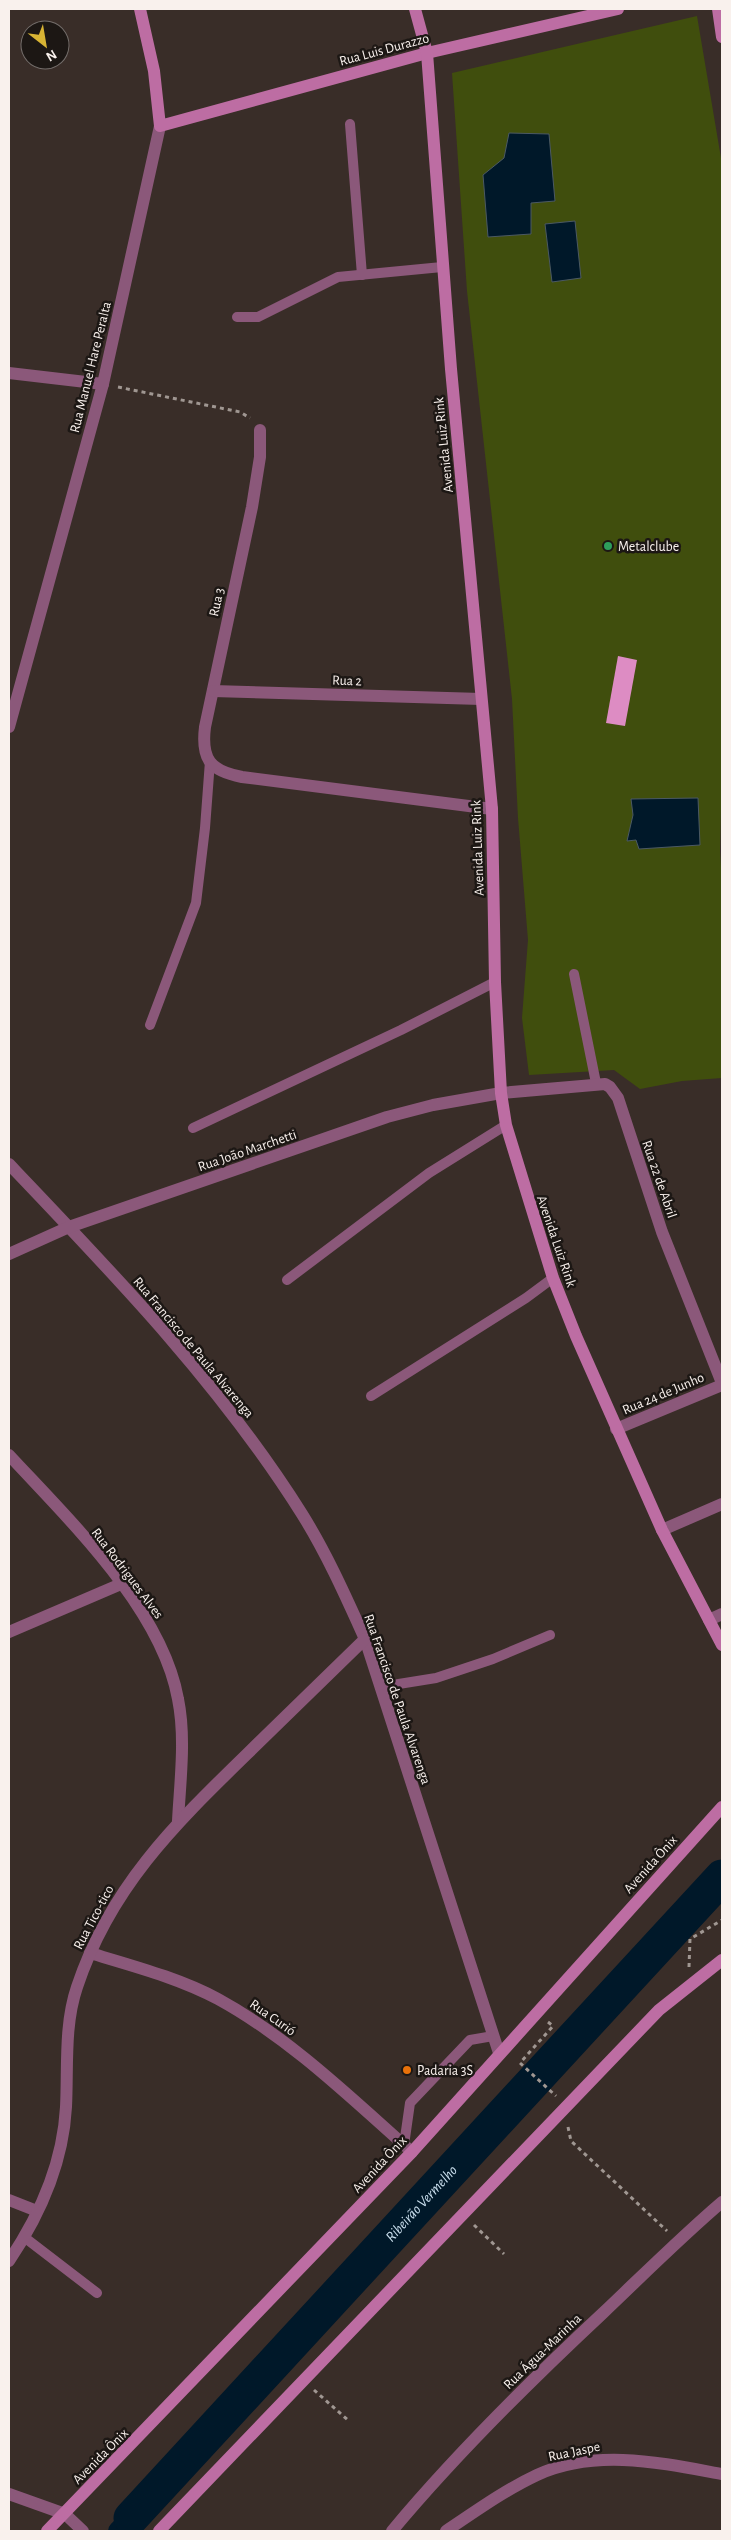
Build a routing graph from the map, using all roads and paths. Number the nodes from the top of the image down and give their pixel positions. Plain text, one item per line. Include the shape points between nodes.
1 (140, 9) edge
2 (415, 9) edge
3 (618, 9) edge
4 (718, 9) edge
5 (722, 37) edge
6 (427, 53) junction
7 (350, 124) dead end
8 (160, 126) junction
9 (442, 267) junction
10 (362, 275) junction
11 (237, 317) dead end
12 (9, 373) edge
13 (103, 384) junction
14 (260, 430) joint
15 (213, 691) junction
16 (481, 699) junction
17 (9, 727) edge
18 (210, 761) junction
19 (492, 809) junction
20 (574, 974) dead end
21 (495, 982) junction
22 (150, 1025) dead end
23 (596, 1084) junction
24 (501, 1093) junction
25 (506, 1125) junction
26 (193, 1128) dead end
27 (9, 1164) edge
28 (69, 1227) junction
29 (9, 1254) edge
30 (553, 1278) junction
31 (287, 1280) dead end
32 (722, 1384) edge
33 (371, 1396) dead end
34 (616, 1429) junction
35 (9, 1455) edge
36 (722, 1504) edge
37 (662, 1530) junction
38 (121, 1584) junction
39 (722, 1614) edge
40 (709, 1620) junction
41 (9, 1632) edge
42 (550, 1635) dead end
43 (365, 1640) junction
44 (722, 1645) edge
45 (380, 1687) junction
46 (722, 1807) edge
47 (178, 1821) junction
48 (722, 1920) edge
49 (90, 1953) junction
50 (722, 1960) edge
51 (689, 1985) junction
52 (493, 2036) junction
53 (499, 2053) junction
54 (520, 2063) dead end
55 (555, 2094) dead end
56 (564, 2108) junction
57 (408, 2149) junction
58 (9, 2200) edge
59 (722, 2202) edge
60 (37, 2211) junction
61 (463, 2214) junction
62 (24, 2237) junction
63 (679, 2242) junction
64 (504, 2254) dead end
65 (9, 2261) edge
66 (97, 2293) dead end
67 (304, 2380) junction
68 (349, 2421) dead end
69 (722, 2474) edge
70 (9, 2494) edge
71 (68, 2517) junction
72 (47, 2531) edge
73 (83, 2531) edge
74 (159, 2531) edge
75 (392, 2531) edge
76 (446, 2531) edge

1 - 8 street, Rua Manuel Hare Peralta via 154,71
2 - 6 street, Avenida Luiz Rink
3 - 6 street, Rua Luis Durazzo
4 - 5 street
6 - 8 street, Rua Luis Durazzo
6 - 9 street, Avenida Luiz Rink
7 - 10 lane
8 - 13 street, Rua Manuel Hare Peralta
9 - 10 lane
9 - 16 street, Avenida Luiz Rink
10 - 11 lane via 338,277 258,317
12 - 13 street
13 - 14 path via 240,412 252,419
13 - 17 street, Rua Manuel Hare Peralta
14 - 15 street, Rua 3 via 260,457 252,507
15 - 16 street, Rua 2
15 - 18 street, Rua 3 via 203,746
16 - 19 street, Avenida Luiz Rink
18 - 19 street via 223,774
18 - 22 lane via 196,903
19 - 21 street, Avenida Luiz Rink
20 - 23 lane
21 - 24 street, Avenida Luiz Rink
21 - 26 lane via 402,1030
23 - 24 street
23 - 32 street, Rua 22 de Abril via 610,1087 618,1098 662,1232
24 - 25 street, Avenida Luiz Rink
24 - 28 street, Rua João Marchetti via 387,1117
25 - 30 street, Avenida Luiz Rink
25 - 31 lane via 429,1173
27 - 28 street, Rua Francisco de Paula Alvarenga
28 - 29 street, Rua João Marchetti
28 - 43 street, Rua Francisco de Paula Alvarenga via 242,1425 303,1516 339,1581
30 - 33 lane
30 - 34 street, Avenida Luiz Rink
32 - 34 street, Rua 24 de Junho
34 - 37 street, Avenida Luiz Rink
35 - 38 street, Rua Rodrigues Alves via 69,1520
36 - 37 street
37 - 40 street, Avenida Luiz Rink
38 - 41 street
38 - 47 street, Rua Rodrigues Alves via 158,1639 173,1676 179,1701 181,1740
39 - 40 street
40 - 44 street, Avenida Luiz Rink
42 - 45 lane via 436,1678
43 - 45 street, Rua Francisco de Paula Alvarenga
43 - 47 street, Rua Tico-tico
45 - 52 street, Rua Francisco de Paula Alvarenga
46 - 53 street, Avenida Ônix
47 - 49 street, Rua Tico-tico via 115,1903
48 - 51 path via 690,1939
49 - 57 street, Rua Curió via 153,1972 226,2004 319,2070
49 - 60 street, Rua Tico-tico via 76,1989 68,2033 66,2109 60,2153 53,2178
50 - 51 street
51 - 56 street via 659,2010
52 - 53 street, Rua Francisco de Paula Alvarenga
52 - 57 lane via 470,2040 410,2103
53 - 57 street, Avenida Ônix
54 - 55 path
56 - 61 street
56 - 63 path via 571,2142
57 - 71 street, Avenida Ônix
58 - 60 street
59 - 63 street, Rua Água-Marinha
60 - 62 street, Rua Tico-tico
61 - 64 path
61 - 67 street
62 - 65 street, Rua Tico-tico
62 - 66 lane
63 - 75 street, Rua Água-Marinha via 487,2426
67 - 68 path
67 - 74 street
69 - 76 street, Rua Jaspe via 613,2459 572,2465 540,2474 516,2486
70 - 71 street
71 - 72 street, Avenida Ônix
71 - 73 street

